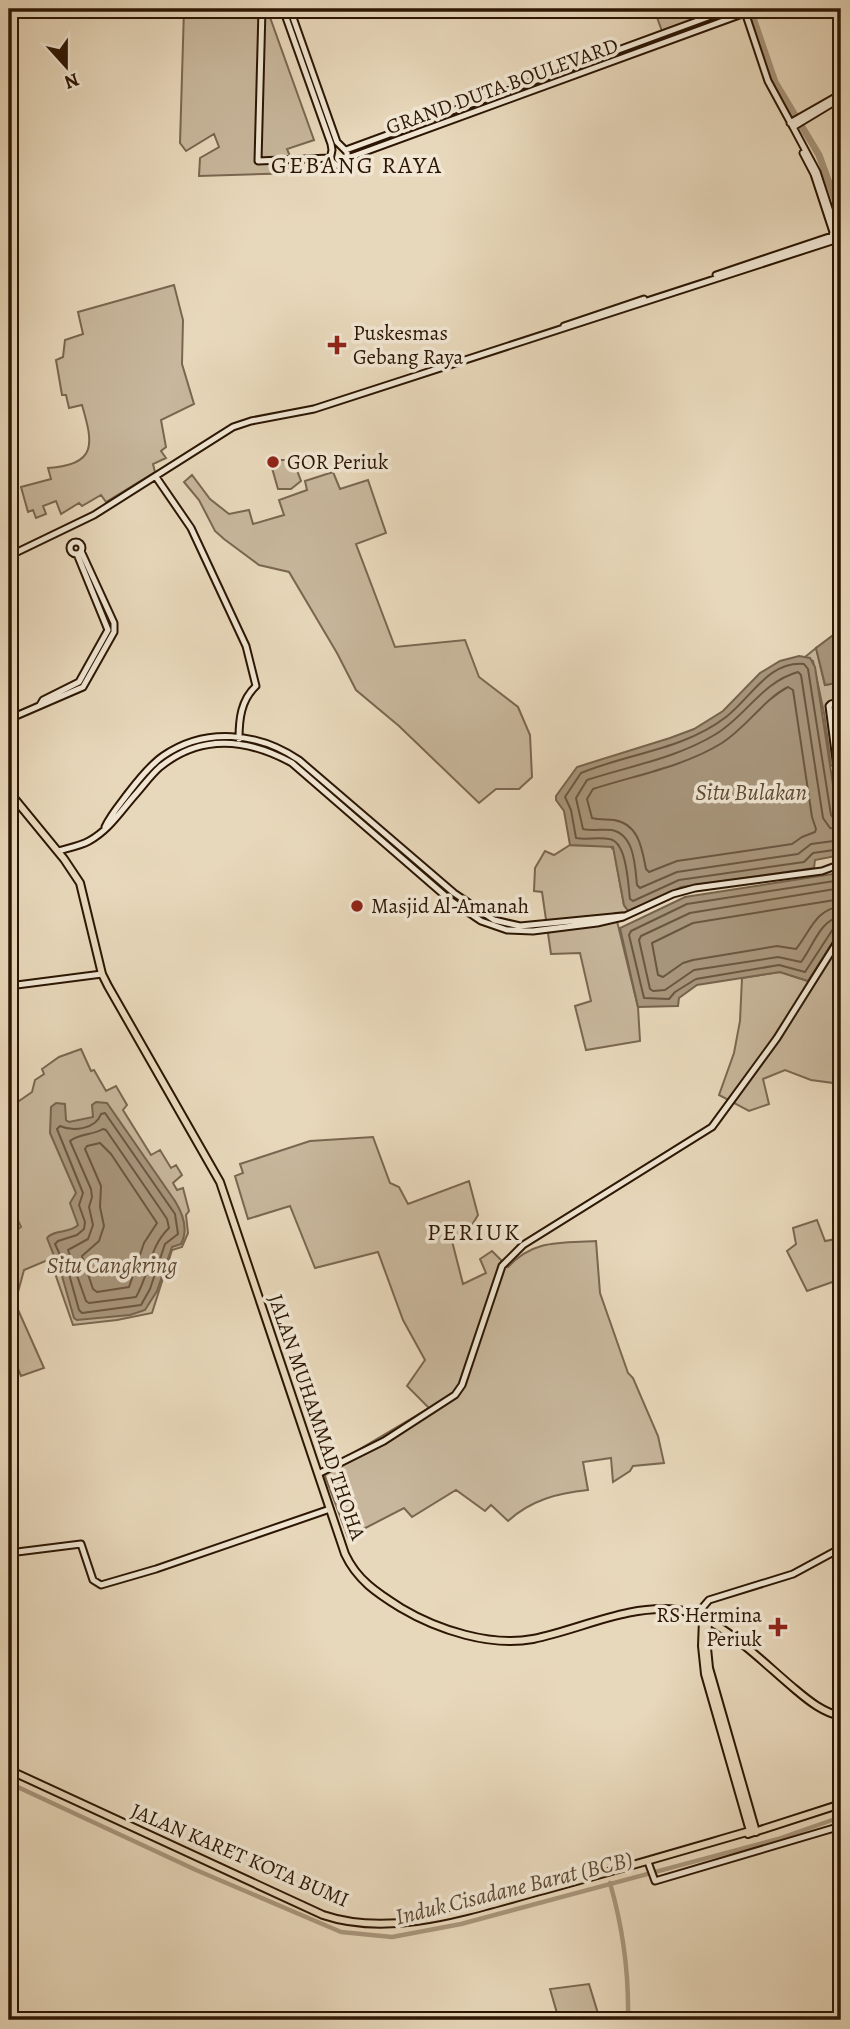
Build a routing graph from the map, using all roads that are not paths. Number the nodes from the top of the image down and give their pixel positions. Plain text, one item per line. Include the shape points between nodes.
1 (262, 9) edge
2 (283, 9) edge
3 (290, 9) edge
4 (730, 9) edge
5 (744, 11) edge
6 (308, 67) junction
7 (514, 93) junction
8 (841, 96) edge
9 (792, 124) junction
10 (343, 149) junction
11 (330, 158) junction
12 (348, 158) junction
13 (156, 477) junction
14 (67, 529) junction
15 (73, 542) junction
16 (79, 552) junction
17 (9, 556) edge
18 (841, 701) edge
19 (9, 719) edge
20 (239, 739) junction
21 (9, 792) edge
22 (841, 799) edge
23 (58, 851) junction
24 (841, 864) edge
25 (841, 936) edge
26 (102, 974) junction
27 (9, 986) edge
28 (320, 1474) junction
29 (330, 1509) junction
30 (841, 1548) edge
31 (9, 1553) edge
32 (703, 1618) junction
33 (841, 1716) edge
34 (9, 1770) edge
35 (841, 1804) edge
36 (841, 1826) edge
37 (753, 1832) junction
38 (649, 1863) junction
39 (621, 1868) junction

1 - 11 street via 258,161
2 - 6 street
3 - 6 street
4 - 7 street, GRAND DUTA BOULEVARD
5 - 7 street, GRAND DUTA BOULEVARD
5 - 9 street, GRAND DUTA BOULEVARD via 768,81
6 - 10 street
6 - 11 street via 332,150
7 - 10 street, GRAND DUTA BOULEVARD
7 - 12 street, GRAND DUTA BOULEVARD
8 - 9 street
9 - 13 street, GRAND DUTA BOULEVARD via 814,174 832,236 314,409 233,427
10 - 12 street
11 - 12 street via 338,166
13 - 14 street
13 - 20 street via 188,523 246,646 256,686 244,704
14 - 15 street
14 - 17 street
15 - 16 street via 80,542
15 - 16 street via 69,549
16 - 19 street via 114,623 114,632 83,687
18 - 22 street via 829,706
20 - 23 street via 175,757 159,768 113,824 87,842
20 - 24 street via 292,763 450,900 481,921 507,928 597,923 695,888 822,871
21 - 23 main road, JALAN MUHAMMAD THOHA
23 - 26 main road, JALAN MUHAMMAD THOHA via 80,883
25 - 28 street via 777,1038 712,1127 523,1245 502,1266 455,1395 384,1441
26 - 27 street
26 - 28 main road, JALAN MUHAMMAD THOHA via 220,1182
28 - 29 main road, JALAN MUHAMMAD THOHA
29 - 31 street via 101,1585 93,1580 81,1544
29 - 32 main road, JALAN MUHAMMAD THOHA via 345,1554 361,1579 412,1614 457,1631 519,1641 644,1610 680,1611
30 - 32 street via 793,1574 709,1600
32 - 33 main road, JALAN MUHAMMAD THOHA via 820,1708
32 - 37 main road via 707,1669
34 - 39 main road, JALAN KARET KOTA BUMI via 347,1921 420,1920
35 - 37 main road
36 - 38 street via 655,1881
37 - 38 main road
37 - 39 main road, JALAN KARET KOTA BUMI
38 - 39 main road

